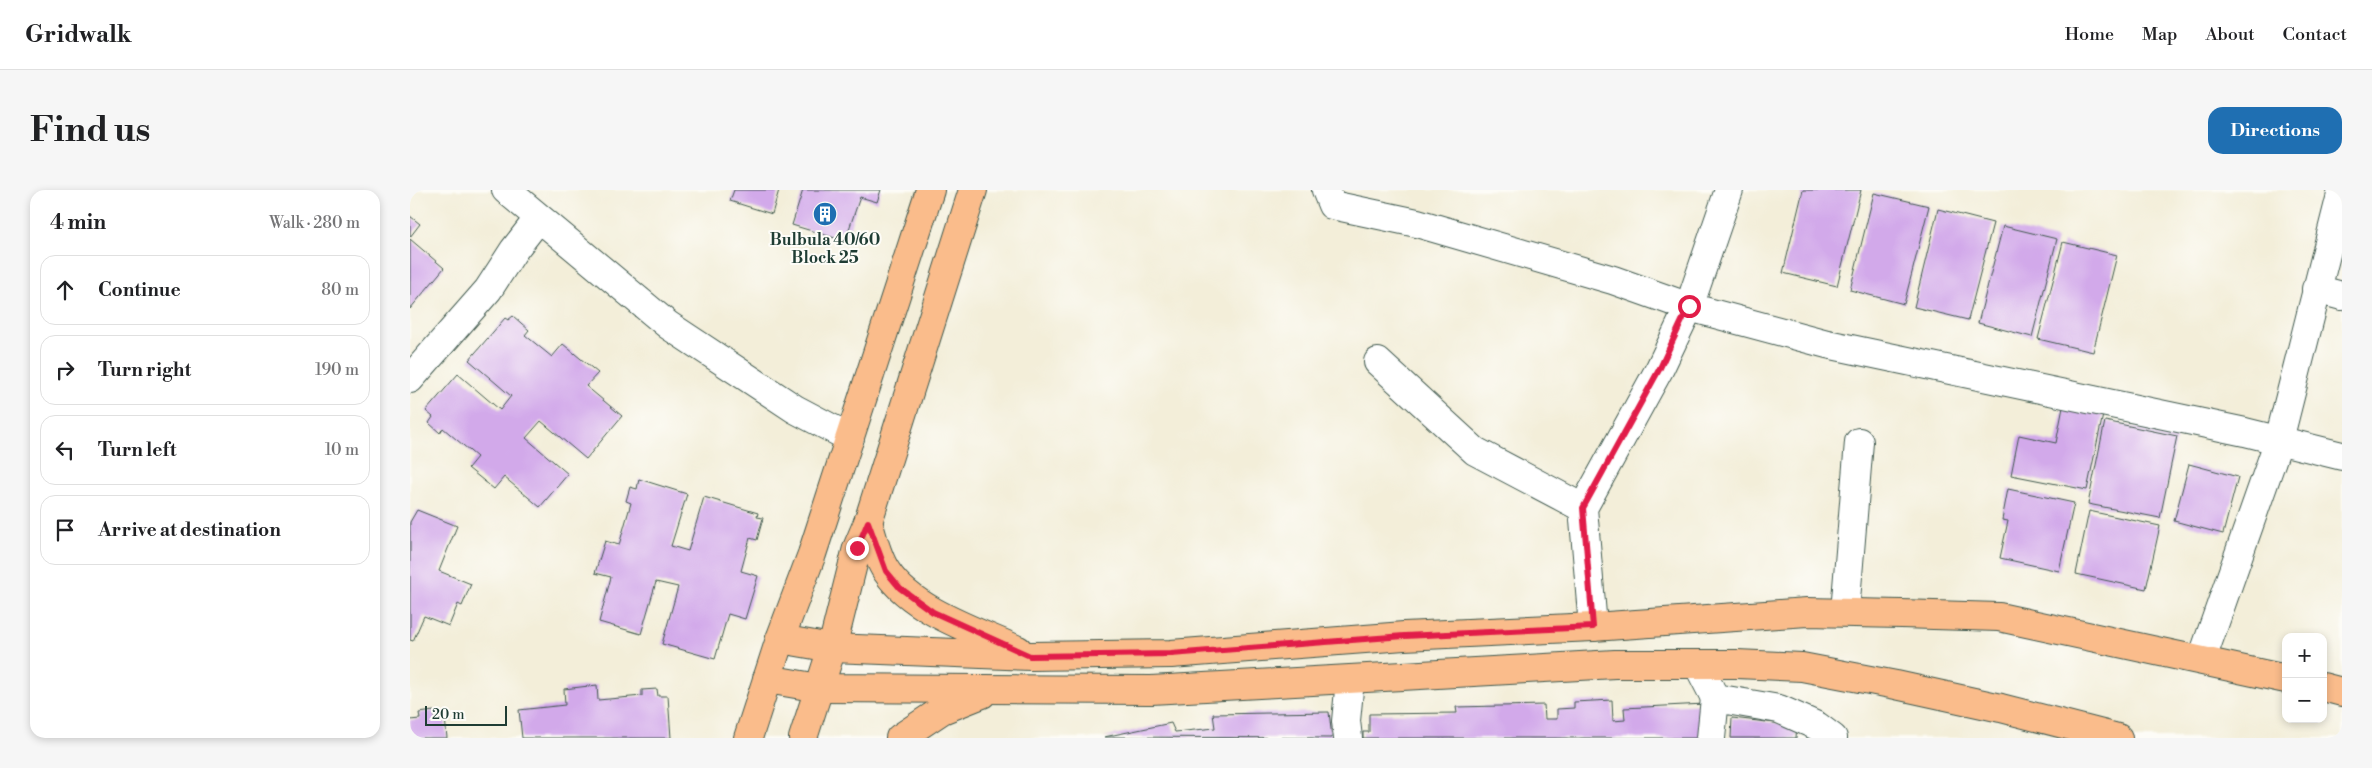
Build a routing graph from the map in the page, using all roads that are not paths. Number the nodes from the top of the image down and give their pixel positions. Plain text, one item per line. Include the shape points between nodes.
1 (506, 190) edge
2 (930, 190) edge
3 (973, 190) edge
4 (1326, 190) edge
5 (1729, 190) edge
6 (2342, 191) edge
7 (538, 218) junction
8 (2316, 289) junction
9 (2342, 296) edge
10 (1689, 306) junction
11 (1378, 362) dead end
12 (410, 379) edge
13 (850, 438) junction
14 (2279, 440) junction
15 (1859, 442) dead end
16 (2342, 456) edge
17 (1583, 508) junction
18 (868, 522) junction
19 (1845, 612) junction
20 (1593, 627) junction
21 (780, 639) junction
22 (832, 648) junction
23 (1030, 656) junction
24 (2202, 659) junction
25 (1698, 665) junction
26 (2282, 678) edge
27 (767, 679) junction
28 (1350, 680) junction
29 (819, 688) junction
30 (2327, 688) edge
31 (997, 689) junction
32 (2342, 692) edge
33 (1715, 698) junction
34 (748, 738) edge
35 (803, 738) edge
36 (900, 738) edge
37 (1348, 738) edge
38 (1711, 738) edge
39 (1834, 738) edge
40 (2118, 738) edge

1 - 7 street
2 - 13 main road
3 - 18 main road
4 - 10 street via 1332,205 1417,223 1613,280
5 - 10 street
6 - 8 street
7 - 12 street via 488,290
7 - 13 street via 668,325 796,409
8 - 9 street
8 - 14 street
10 - 14 street via 1826,344
10 - 17 street via 1660,368
11 - 17 street via 1476,451
13 - 21 main road
14 - 16 street
14 - 24 street
15 - 19 street
17 - 20 street
18 - 22 main road via 857,548
18 - 23 main road via 886,571 900,588 933,612
19 - 20 main road
19 - 24 main road via 1999,617
20 - 23 main road via 1404,636 1171,654
21 - 22 main road
21 - 27 main road
22 - 23 main road
22 - 29 main road
24 - 26 main road
25 - 28 main road via 1615,664
25 - 33 street
25 - 40 main road via 1802,667 2001,708
27 - 29 main road
27 - 34 main road
28 - 31 main road via 1151,690
28 - 37 street via 1346,721
29 - 31 main road
29 - 35 main road
30 - 32 main road
31 - 36 main road via 942,710
33 - 38 street
33 - 39 street via 1779,709 1817,726

